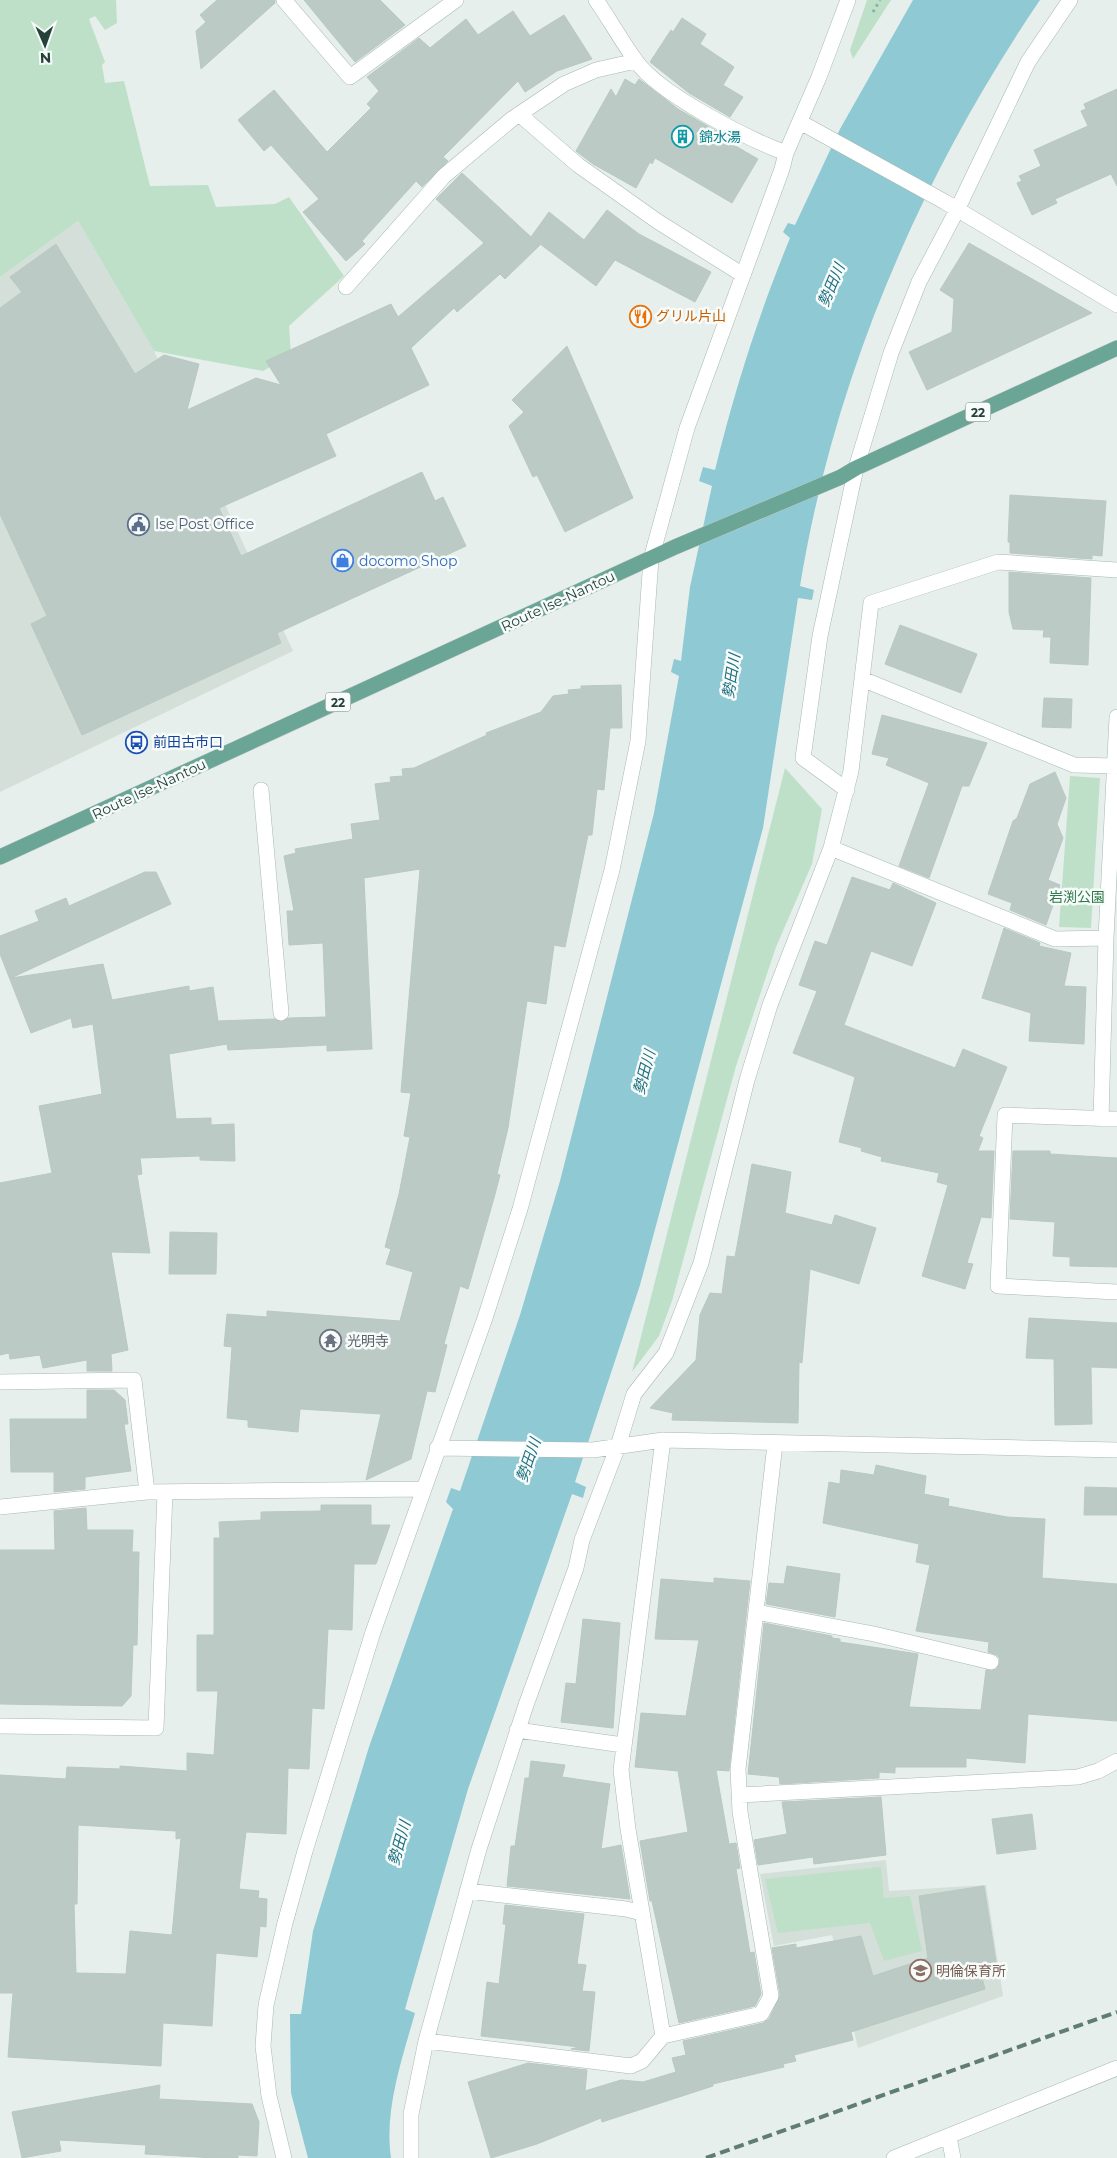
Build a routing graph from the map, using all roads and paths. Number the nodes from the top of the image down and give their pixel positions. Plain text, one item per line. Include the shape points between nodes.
1 (284, 0) edge
2 (456, 0) edge
3 (596, 0) edge
4 (848, 0) edge
5 (880, 0) edge
6 (1070, 0) edge
7 (870, 18) dead end
8 (636, 61) junction
9 (519, 114) junction
10 (800, 122) junction
11 (786, 153) junction
12 (951, 206) junction
13 (743, 275) junction
14 (346, 286) dead end
15 (1117, 305) edge
16 (1117, 348) edge
17 (856, 468) junction
18 (651, 559) junction
19 (1117, 570) edge
20 (862, 678) junction
21 (1117, 717) edge
22 (1115, 766) junction
23 (261, 790) dead end
24 (847, 790) junction
25 (831, 848) junction
26 (0, 857) edge
27 (1110, 935) edge
28 (282, 1013) dead end
29 (1101, 1119) junction
30 (1117, 1119) edge
31 (1117, 1292) edge
32 (0, 1382) edge
33 (663, 1440) junction
34 (775, 1444) junction
35 (618, 1446) junction
36 (437, 1448) junction
37 (1117, 1450) edge
38 (423, 1489) junction
39 (147, 1492) junction
40 (165, 1492) junction
41 (0, 1506) edge
42 (756, 1612) junction
43 (991, 1662) dead end
44 (0, 1726) edge
45 (517, 1730) junction
46 (623, 1745) junction
47 (1117, 1761) edge
48 (740, 1795) junction
49 (467, 1891) junction
50 (642, 1913) junction
51 (663, 2036) junction
52 (426, 2041) junction
53 (1117, 2068) edge
54 (949, 2137) junction
55 (284, 2158) edge
56 (410, 2158) edge
57 (894, 2158) edge
58 (953, 2158) edge

1 - 2 street via 350,77
3 - 8 street
4 - 10 street
5 - 7 path
6 - 12 street via 1028,62
8 - 9 street via 596,70 572,80
8 - 11 street via 654,81 686,102
9 - 13 street via 578,165 657,221
9 - 14 street via 444,176
10 - 11 street
10 - 12 street
11 - 13 street
12 - 15 street
12 - 17 street via 891,353
13 - 18 street via 687,428
16 - 17 main road, Route Ise-Nantou / 22
17 - 18 main road, Route Ise-Nantou / 22
17 - 24 street via 820,636 803,758
18 - 26 main road, Route Ise-Nantou / 22
18 - 36 street via 638,741 612,870 520,1209 485,1318
19 - 20 street via 998,562 871,603
20 - 22 street via 1074,765
20 - 24 street
21 - 22 street
22 - 27 street
23 - 28 street
24 - 25 street
25 - 27 street via 1056,938
25 - 35 street via 770,1005 752,1061 700,1263 666,1353 634,1394
27 - 29 street
29 - 30 street
29 - 31 street via 1005,1115 998,1286
32 - 39 street via 134,1380
33 - 34 street
33 - 35 street
33 - 46 street
34 - 37 street
34 - 42 street
35 - 36 street via 593,1450
35 - 45 street
36 - 38 street
38 - 40 street
38 - 55 street via 373,1632 305,1851 266,2005 263,2046 269,2096
39 - 40 street
39 - 41 street
40 - 44 street via 156,1728
42 - 43 street via 874,1634
42 - 48 street via 738,1769
45 - 46 street
45 - 49 street
46 - 50 street via 621,1770
47 - 48 street via 1078,1777
48 - 51 street via 740,1812 771,1996 761,2014
49 - 50 street
49 - 52 street
50 - 51 street
51 - 52 street via 642,2061 630,2066
52 - 56 street via 411,2114
53 - 54 street
54 - 57 street
54 - 58 street

